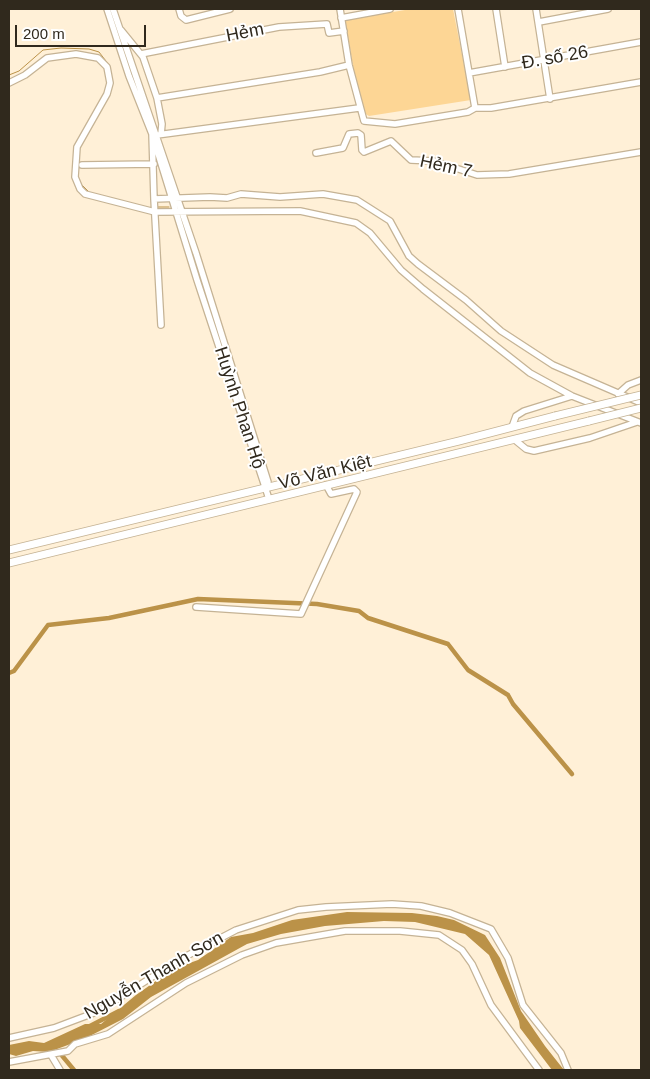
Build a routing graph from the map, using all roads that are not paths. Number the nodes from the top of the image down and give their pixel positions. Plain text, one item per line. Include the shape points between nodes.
1 (107, 9) edge
2 (113, 9) edge
3 (179, 9) edge
4 (230, 9) edge
5 (340, 9) edge
6 (390, 9) edge
7 (458, 9) edge
8 (496, 9) edge
9 (536, 9) edge
10 (608, 9) edge
11 (341, 18) junction
12 (538, 22) junction
13 (120, 28) junction
14 (344, 31) junction
15 (641, 42) edge
16 (141, 54) junction
17 (545, 60) junction
18 (349, 65) junction
19 (505, 67) junction
20 (469, 73) junction
21 (641, 82) edge
22 (9, 83) edge
23 (157, 98) junction
24 (550, 99) junction
25 (359, 108) junction
26 (475, 108) junction
27 (364, 122) junction
28 (358, 133) junction
29 (157, 134) junction
30 (641, 152) edge
31 (316, 153) dead end
32 (154, 164) junction
33 (82, 165) dead end
34 (175, 199) junction
35 (154, 200) junction
36 (155, 211) junction
37 (179, 212) junction
38 (161, 325) dead end
39 (641, 380) edge
40 (618, 394) junction
41 (641, 394) edge
42 (572, 396) junction
43 (641, 403) edge
44 (641, 408) edge
45 (639, 422) edge
46 (512, 427) junction
47 (515, 440) junction
48 (326, 485) junction
49 (266, 486) junction
50 (269, 499) junction
51 (9, 550) edge
52 (9, 563) edge
53 (196, 607) dead end
54 (9, 1038) edge
55 (53, 1054) junction
56 (9, 1062) edge
57 (60, 1070) edge
58 (539, 1070) edge
59 (568, 1070) edge

1 - 29 street, Huỳnh Phan Hộ via 129,76
2 - 13 street, Huỳnh Phan Hộ
3 - 4 street via 186,20
5 - 11 street
6 - 11 street
7 - 20 street
8 - 19 street
9 - 12 street
10 - 12 street
11 - 14 street
12 - 17 street
13 - 16 street
13 - 29 street, Huỳnh Phan Hộ
14 - 16 street, Hẻm via 329,33 327,24 279,27
14 - 18 street
15 - 17 street, Đ. số 26
16 - 23 street
17 - 19 street, Đ. số 26
17 - 24 street
18 - 23 street
18 - 25 street
19 - 20 street, Đ. số 26
20 - 26 street
21 - 24 street
22 - 36 street via 47,58 84,54 102,60 110,84 77,147 74,171 77,183 89,196
23 - 29 street via 162,124
24 - 26 street
25 - 27 street
25 - 29 street
26 - 27 street via 468,112 395,124
27 - 28 street
28 - 30 street, Hẻm 7 via 364,152 391,141 411,160 434,161 477,175 509,174
28 - 31 street via 349,134 343,148
29 - 32 street
29 - 34 street, Huỳnh Phan Hộ
32 - 33 street
32 - 35 street
34 - 35 street
34 - 37 street, Huỳnh Phan Hộ
34 - 40 street via 227,198 241,194 323,194 357,200 390,221 418,264 502,331 556,368
35 - 36 street
36 - 37 street
36 - 38 street
37 - 42 street via 300,211 356,223 374,238 406,275 473,330 530,373
37 - 49 street, Huỳnh Phan Hộ via 262,483
39 - 40 street
40 - 43 street
41 - 46 main road, Võ Văn Kiệt, bridge
42 - 45 street
42 - 46 street via 524,411 516,416
44 - 47 main road, Võ Văn Kiệt, bridge
45 - 47 street via 590,438 534,450 526,449
46 - 49 main road, Võ Văn Kiệt
47 - 48 main road, Võ Văn Kiệt
48 - 50 main road, Võ Văn Kiệt
48 - 53 street via 333,494 354,489 357,492 301,614
49 - 50 street, Huỳnh Phan Hộ
49 - 51 main road, Võ Văn Kiệt
50 - 52 main road, Võ Văn Kiệt
54 - 59 street, Nguyễn Thanh Sơn via 54,1028 99,1011 177,960 236,930 298,910 392,904 450,913 491,929 508,958 523,1005 561,1054
55 - 56 street
55 - 57 street
55 - 58 street via 108,1034 186,983 242,955 276,943 344,930 400,930 439,935 462,950 491,1005

